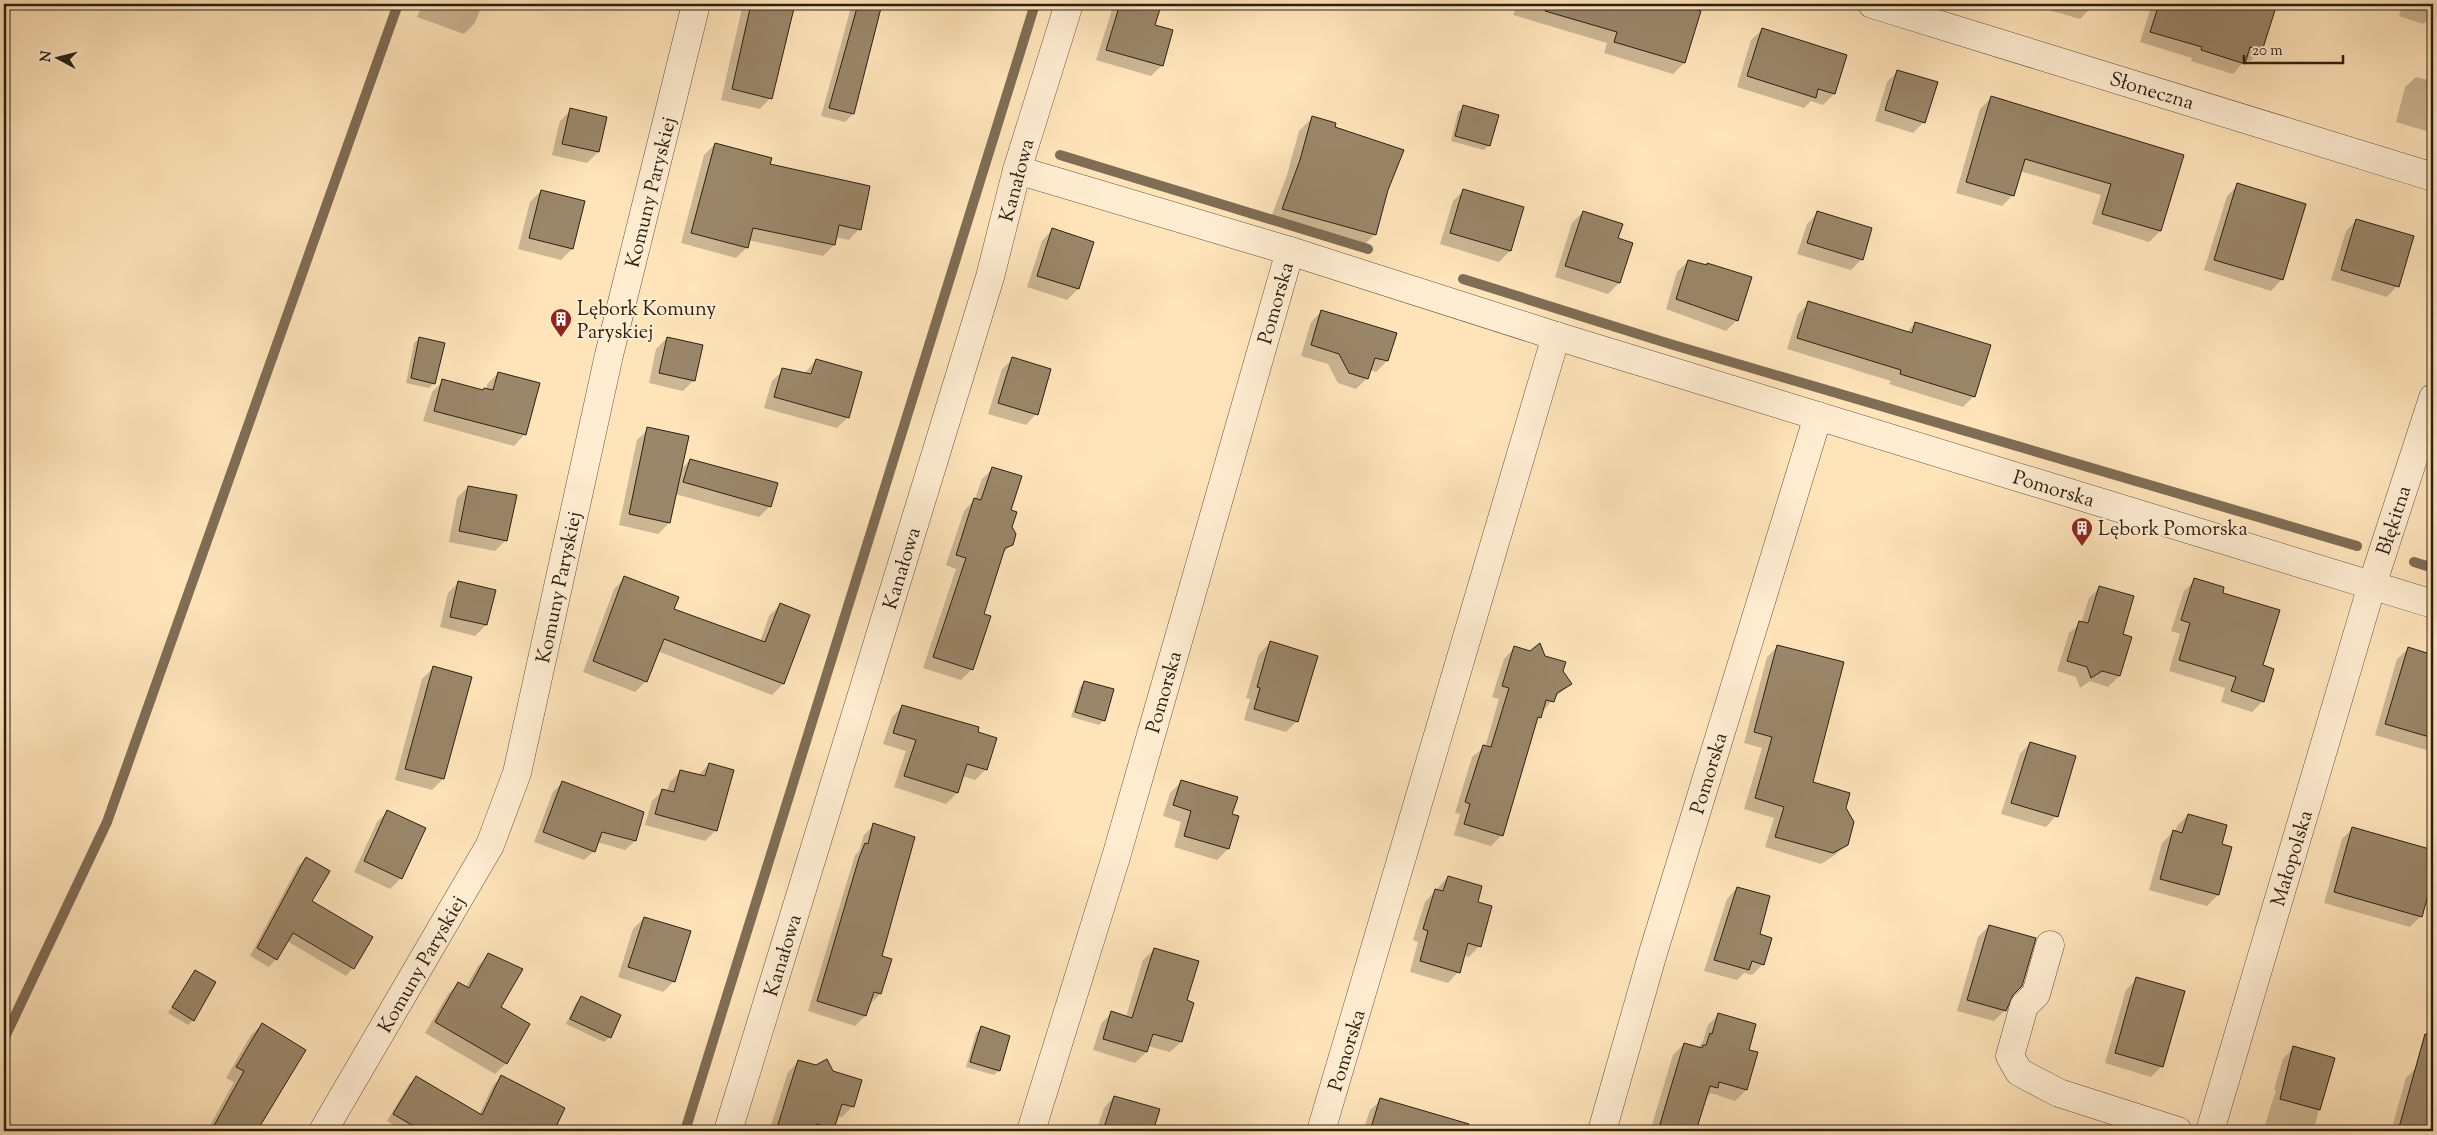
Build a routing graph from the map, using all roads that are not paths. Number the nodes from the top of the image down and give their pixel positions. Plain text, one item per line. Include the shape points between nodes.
1 (696, 4) edge
2 (1068, 4) edge
3 (1872, 4) edge
4 (1017, 170) junction
5 (2433, 177) edge
6 (1290, 251) junction
7 (1556, 336) junction
8 (2433, 398) edge
9 (1818, 416) junction
10 (2372, 586) junction
11 (2433, 604) edge
12 (2050, 945) dead end
13 (323, 1131) edge
14 (728, 1131) edge
15 (1031, 1131) edge
16 (1321, 1131) edge
17 (1602, 1131) edge
18 (2178, 1131) edge
19 (2210, 1131) edge

1 - 13 street, Komuny Paryskiej via 609,355 517,773 490,845
2 - 4 street, Kanałowa
3 - 5 street, Słoneczna
4 - 6 street, Pomorska
4 - 14 street, Kanałowa via 990,277
6 - 7 street, Pomorska
6 - 15 street, Pomorska via 1116,856
7 - 9 street, Pomorska
7 - 16 street, Pomorska
8 - 10 street, Błękitna
9 - 10 street, Pomorska
9 - 17 street, Pomorska via 1653,953
10 - 11 street, Pomorska
10 - 19 street, Małopolska
12 - 18 street via 2036,994 2024,1006 2010,1056 2019,1072 2059,1093

